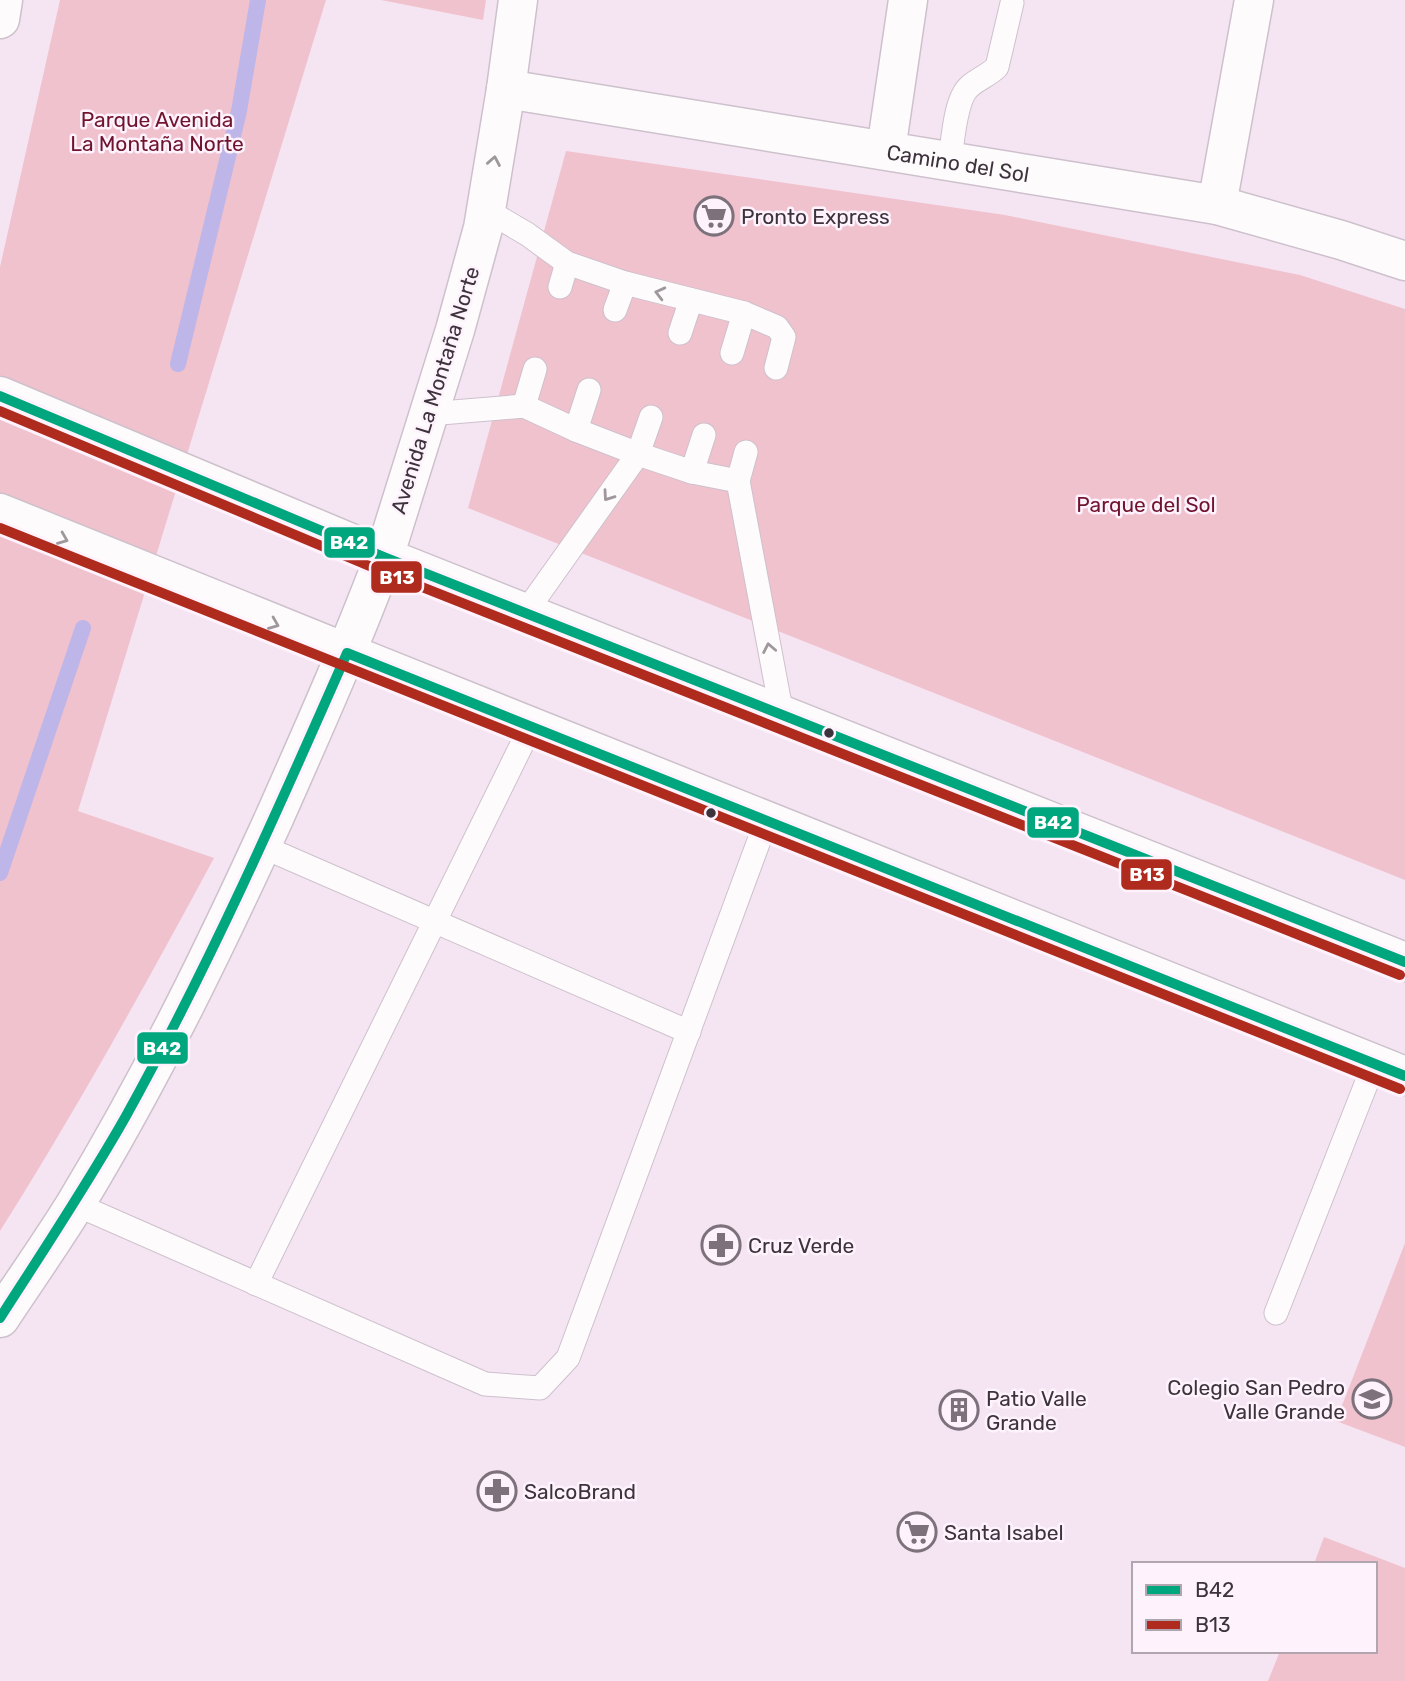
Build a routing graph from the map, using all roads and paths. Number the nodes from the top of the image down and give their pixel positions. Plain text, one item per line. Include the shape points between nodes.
1 (3, 0) edge
2 (518, 0) edge
3 (908, 0) edge
4 (1254, 0) edge
5 (1012, 3) dead end
6 (0, 19) edge
7 (506, 89) junction
8 (886, 149) junction
9 (950, 160) junction
10 (1217, 205) junction
11 (485, 210) junction
12 (1405, 261) edge
13 (567, 262) junction
14 (625, 284) junction
15 (560, 287) dead end
16 (691, 300) junction
17 (615, 310) dead end
18 (744, 313) junction
19 (680, 333) dead end
20 (732, 353) dead end
21 (776, 368) dead end
22 (536, 369) dead end
23 (589, 390) dead end
24 (0, 396) edge
25 (524, 406) junction
26 (429, 414) junction
27 (651, 417) dead end
28 (576, 430) junction
29 (704, 435) dead end
30 (746, 452) dead end
31 (638, 454) junction
32 (692, 472) junction
33 (738, 481) junction
34 (0, 513) edge
35 (384, 557) junction
36 (525, 613) junction
37 (348, 653) junction
38 (782, 715) junction
39 (531, 726) junction
40 (766, 819) junction
41 (261, 846) junction
42 (434, 922) junction
43 (1405, 962) edge
44 (690, 1032) junction
45 (1390, 1070) edge
46 (75, 1204) junction
47 (256, 1284) junction
48 (1276, 1312) dead end
49 (0, 1318) edge

1 - 6 street
2 - 7 street, Avenida La Montaña Norte
3 - 8 street
4 - 10 street
5 - 9 lane via 997,68 961,95
7 - 8 street, Camino del Sol
11 -> 7 street, Avenida La Montaña Norte
8 - 9 street, Camino del Sol
9 - 10 street, Camino del Sol
10 - 12 street, Camino del Sol
11 - 13 lane
11 - 26 street, Avenida La Montaña Norte
13 - 14 lane
13 - 15 lane
16 -> 14 lane
14 - 17 lane
16 - 18 lane
16 - 19 lane
18 - 20 lane
18 - 21 lane via 777,327 784,337
22 - 25 lane
23 - 28 lane
24 - 35 street
25 - 26 lane
25 - 28 lane
26 - 35 street, Avenida La Montaña Norte
27 - 31 lane
28 - 31 lane
29 - 32 lane
30 - 33 lane
31 - 32 lane
31 -> 36 lane
32 - 33 lane
38 -> 33 lane
34 -> 37 street
35 - 36 street
35 - 37 street, Avenida La Montaña Norte
36 - 38 street
37 - 39 street
37 - 41 street, Avenida La Montaña Norte
38 - 43 street
39 - 40 street
39 - 42 lane
40 - 44 lane
40 - 45 street
41 - 42 lane
41 - 46 street, Avenida La Montaña Norte via 174,1024
42 - 44 lane
42 - 47 lane
44 - 47 lane via 568,1358 540,1388 485,1384
45 - 48 lane
46 - 47 lane
46 - 49 street, Avenida La Montaña Norte

